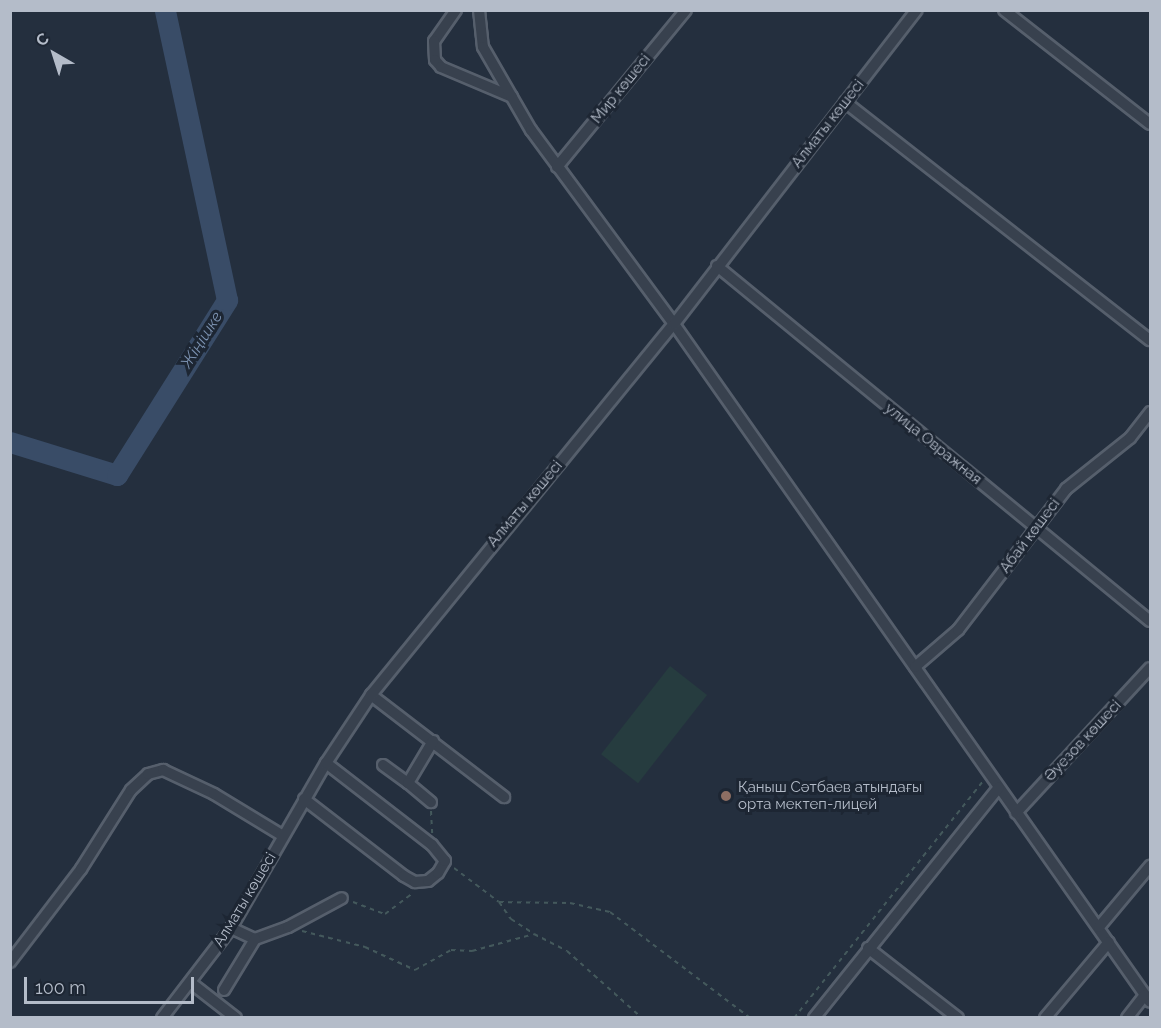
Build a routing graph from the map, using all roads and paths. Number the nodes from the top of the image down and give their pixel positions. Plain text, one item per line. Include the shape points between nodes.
1 (456, 10) edge
2 (479, 10) edge
3 (686, 10) edge
4 (917, 10) edge
5 (1004, 10) edge
6 (512, 97) junction
7 (845, 102) junction
8 (1150, 124) edge
9 (557, 167) junction
10 (717, 266) junction
11 (674, 324) junction
12 (1150, 340) edge
13 (1150, 412) edge
14 (1035, 527) junction
15 (1150, 621) edge
16 (915, 667) junction
17 (1150, 668) edge
18 (371, 695) junction
19 (433, 741) junction
20 (326, 763) junction
21 (383, 765) dead end
22 (989, 774) junction
23 (408, 783) junction
24 (998, 788) junction
25 (504, 797) dead end
26 (304, 799) junction
27 (431, 802) joint
28 (1016, 813) junction
29 (283, 836) junction
30 (432, 844) junction
31 (445, 861) junction
32 (1150, 866) edge
33 (428, 881) junction
34 (342, 898) joint
35 (499, 902) junction
36 (288, 927) junction
37 (1099, 927) junction
38 (231, 928) junction
39 (534, 934) junction
40 (255, 939) junction
41 (1109, 942) junction
42 (868, 948) junction
43 (10, 962) edge
44 (191, 983) junction
45 (224, 990) dead end
46 (1148, 999) edge
47 (162, 1017) edge
48 (236, 1017) edge
49 (642, 1017) edge
50 (750, 1017) edge
51 (794, 1017) edge
52 (814, 1017) edge
53 (958, 1017) edge
54 (1045, 1017) edge
55 (1127, 1017) edge

1 - 6 street via 434,41 435,60 441,67
2 - 6 street via 483,47
3 - 9 street, Мир көшесі
4 - 7 street, Алматы көшесі
5 - 8 street
6 - 9 street
7 - 10 street, Алматы көшесі
7 - 12 street
9 - 11 street
10 - 11 street, Алматы көшесі
10 - 14 street, улица Овражная
11 - 16 street
11 - 18 street, Алматы көшесі
13 - 14 street, Абай көшесі via 1130,438 1066,489
14 - 15 street, улица Овражная
14 - 16 street, Абай көшесі via 958,630
16 - 22 street
17 - 28 street, Әуезов көшесі
18 - 19 street
18 - 20 street, Алматы көшесі
19 - 23 street
19 - 25 street
20 - 26 street, Алматы көшесі
20 - 30 street
21 - 23 street
22 - 24 street
22 - 51 path
23 - 27 street
24 - 28 street
24 - 42 street
26 - 29 street, Алматы көшесі
26 - 33 street via 404,876 415,882
27 - 30 path
28 - 37 street
29 - 38 street, Алматы көшесі
29 - 43 street via 214,794 163,770 148,774 131,790 81,869
30 - 31 street
31 - 33 street
31 - 35 path
32 - 37 street
33 - 34 path via 385,914
34 - 36 street
35 - 39 path via 511,919
35 - 50 path via 570,903 602,908
36 - 39 path via 365,947 416,970 451,950 472,951
36 - 40 street
37 - 41 street
38 - 40 street
38 - 44 street, Алматы көшесі
39 - 49 path via 567,951
40 - 45 street
41 - 46 street
41 - 54 street
42 - 52 street
42 - 53 street
44 - 47 street, Алматы көшесі
44 - 48 street
46 - 55 street

